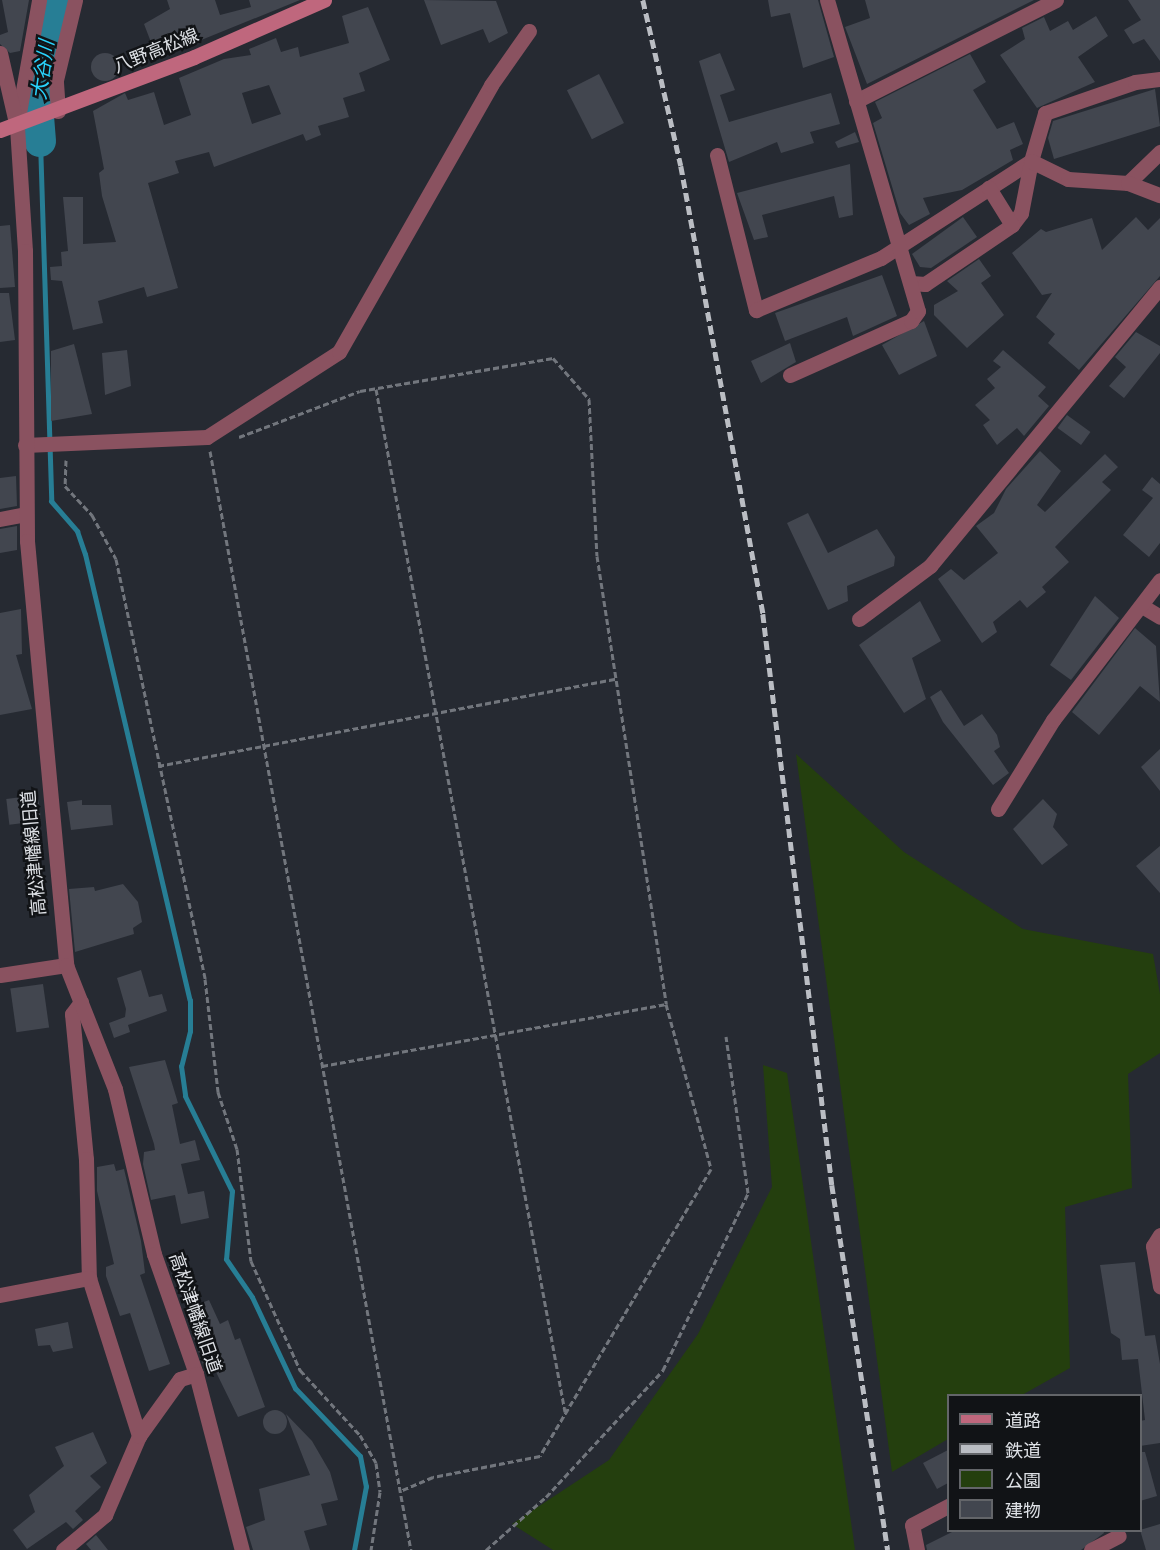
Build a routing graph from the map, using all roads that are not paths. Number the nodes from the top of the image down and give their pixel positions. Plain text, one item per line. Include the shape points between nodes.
1 (39, 0) edge
2 (75, 0) edge
3 (324, 0) edge
4 (827, 0) edge
5 (1056, 0) edge
6 (529, 31) dead end
7 (0, 53) edge
8 (1160, 79) edge
9 (856, 101) junction
10 (53, 113) junction
11 (21, 125) junction
12 (0, 130) edge
13 (1160, 152) edge
14 (717, 155) dead end
15 (1031, 161) junction
16 (1128, 183) junction
17 (989, 188) junction
18 (1160, 195) edge
19 (1012, 225) junction
20 (900, 244) junction
21 (911, 283) junction
22 (1160, 287) edge
23 (790, 375) dead end
24 (30, 445) junction
25 (26, 514) junction
26 (0, 519) edge
27 (1160, 580) edge
28 (1142, 606) junction
29 (1160, 617) edge
30 (859, 619) dead end
31 (998, 809) dead end
32 (66, 965) junction
33 (0, 975) edge
34 (81, 1002) junction
35 (1160, 1235) edge
36 (88, 1278) junction
37 (1160, 1286) edge
38 (0, 1295) edge
39 (196, 1374) junction
40 (139, 1436) junction
41 (947, 1507) edge
42 (1120, 1539) edge
43 (63, 1550) edge
44 (242, 1550) edge
45 (917, 1550) edge
46 (1091, 1550) edge

1 - 11 street
2 - 10 street via 56,80
3 - 10 main road, 八野高松線
4 - 9 street
5 - 9 street
6 - 24 street via 491,85 339,352 207,437
7 - 11 street
8 - 15 street via 1135,82 1045,112
9 - 20 street
10 - 11 main road, 八野高松線
11 - 12 main road, 八野高松線
11 - 24 street, 高松津幡線旧道
13 - 16 street
14 - 20 street via 756,310 881,258
15 - 16 street via 1068,179
15 - 17 street
15 - 19 street via 1022,213
16 - 18 street
17 - 19 street
17 - 20 street
19 - 21 street via 925,284
20 - 21 street
21 - 23 street via 918,311 911,321
22 - 30 street via 930,566
24 - 25 street, 高松津幡線旧道
25 - 26 street
25 - 32 street, 高松津幡線旧道
27 - 28 street
28 - 29 street
28 - 31 street via 1053,720
32 - 33 street
32 - 34 street, 高松津幡線旧道
34 - 36 street via 72,1014 86,1159
34 - 39 street, 高松津幡線旧道 via 116,1089 154,1254
35 - 37 street via 1153,1246
36 - 38 street
36 - 40 street
39 - 40 street via 180,1379
39 - 44 street, 高松津幡線旧道
40 - 43 street via 105,1515 79,1542
41 - 45 street via 912,1525
42 - 46 street

